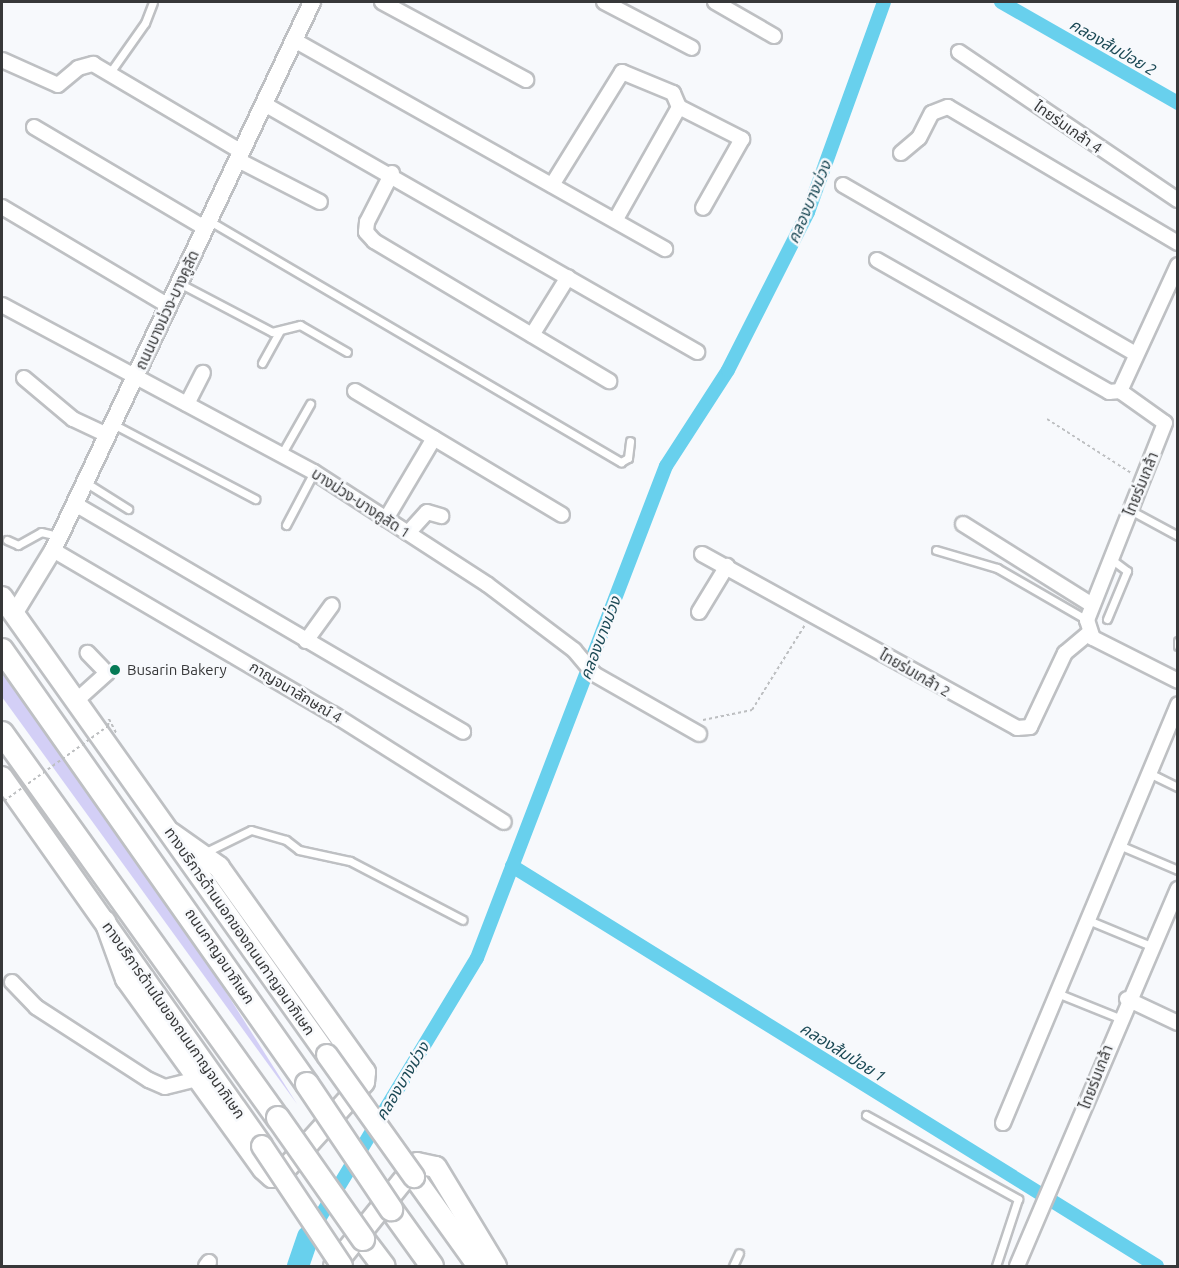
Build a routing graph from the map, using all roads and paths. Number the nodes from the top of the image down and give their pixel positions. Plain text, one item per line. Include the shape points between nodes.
1 (153, 2) edge
2 (312, 2) edge
3 (382, 2) edge
4 (604, 2) edge
5 (715, 2) edge
6 (774, 36) dead end
7 (294, 40) junction
8 (692, 48) dead end
9 (959, 52) dead end
10 (2, 60) edge
11 (109, 74) junction
12 (526, 80) dead end
13 (266, 105) junction
14 (679, 107) junction
15 (34, 127) dead end
16 (902, 153) dead end
17 (240, 156) junction
18 (392, 173) junction
19 (843, 184) dead end
20 (552, 185) junction
21 (1178, 200) edge
22 (320, 202) dead end
23 (2, 207) edge
24 (703, 208) dead end
25 (616, 219) junction
26 (207, 224) junction
27 (1178, 243) edge
28 (665, 249) dead end
29 (877, 260) dead end
30 (1178, 265) edge
31 (568, 277) junction
32 (179, 284) junction
33 (2, 305) edge
34 (169, 306) junction
35 (280, 331) junction
36 (532, 335) junction
37 (347, 352) dead end
38 (698, 352) dead end
39 (1136, 354) junction
40 (262, 363) dead end
41 (203, 374) dead end
42 (136, 376) junction
43 (24, 378) dead end
44 (609, 381) dead end
45 (355, 391) dead end
46 (1119, 391) junction
47 (188, 404) junction
48 (310, 404) dead end
49 (1178, 415) edge
50 (1047, 419) dead end
51 (1165, 423) junction
52 (111, 429) junction
53 (434, 438) junction
54 (630, 441) dead end
55 (281, 455) junction
56 (314, 472) junction
57 (1143, 480) junction
58 (85, 482) junction
59 (255, 500) dead end
60 (75, 504) junction
61 (128, 509) dead end
62 (1131, 510) junction
63 (562, 515) dead end
64 (441, 516) dead end
65 (386, 519) junction
66 (963, 524) dead end
67 (286, 525) dead end
68 (408, 533) junction
69 (1178, 536) edge
70 (7, 540) dead end
71 (56, 543) junction
72 (936, 550) dead end
73 (702, 554) dead end
74 (1111, 559) junction
75 (727, 566) junction
76 (2, 597) edge
77 (332, 605) dead end
78 (1092, 605) junction
79 (699, 612) dead end
80 (812, 612) junction
81 (14, 614) junction
82 (1107, 619) dead end
83 (1088, 626) junction
84 (306, 641) junction
85 (2, 650) edge
86 (88, 653) dead end
87 (1178, 681) edge
88 (77, 700) junction
89 (1178, 704) edge
90 (682, 724) junction
91 (463, 732) dead end
92 (2, 733) edge
93 (116, 733) dead end
94 (699, 734) dead end
95 (1149, 773) junction
96 (2, 777) edge
97 (1178, 787) edge
98 (4, 801) dead end
99 (504, 822) dead end
100 (171, 833) junction
101 (1119, 845) junction
102 (200, 856) junction
103 (1178, 870) edge
104 (1178, 889) edge
105 (463, 920) dead end
106 (1088, 920) junction
107 (105, 921) junction
108 (1151, 946) junction
109 (12, 982) dead end
110 (1057, 993) junction
111 (1127, 999) junction
112 (1119, 1018) junction
113 (1178, 1023) edge
114 (196, 1079) junction
115 (866, 1115) dead end
116 (1003, 1123) dead end
117 (739, 1253) dead end
118 (334, 1266) edge
119 (342, 1266) edge
120 (383, 1266) edge
121 (432, 1266) edge
122 (478, 1266) edge
123 (496, 1266) edge
124 (733, 1266) edge
125 (996, 1266) edge
126 (1017, 1266) edge

1 - 11 lane via 145,23
2 - 7 street, ถนนบางม่วง-บางคูลัด
3 - 12 street
4 - 8 street
5 - 6 street
7 - 13 street, ถนนบางม่วง-บางคูลัด
7 - 20 street
9 - 21 street, ไทยร่มเกล้า 4
10 - 11 street via 47,84 58,85 86,65
11 - 17 street
13 - 17 street, ถนนบางม่วง-บางคูลัด
13 - 18 street
14 - 20 street via 673,93 622,72
14 - 24 street via 742,139
14 - 25 street
15 - 26 street
16 - 27 street via 919,138 932,113 948,107
17 - 22 street
17 - 26 street, ถนนบางม่วง-บางคูลัด
18 - 31 street
18 - 36 street via 366,232
19 - 39 street
20 - 25 street
23 - 34 street
25 - 28 street
26 - 32 street, ถนนบางม่วง-บางคูลัด
26 - 54 lane via 621,462 628,458
29 - 46 street via 1109,392
30 - 39 street
31 - 36 street
31 - 38 street
32 - 34 street, ถนนบางม่วง-บางคูลัด
32 - 35 lane via 272,332
33 - 42 street, บางม่วง-บางคูลัด 1
34 - 42 street, ถนนบางม่วง-บางคูลัด
35 - 37 lane via 300,325
35 - 40 lane
36 - 44 street
39 - 46 street
41 - 47 street
42 - 47 street, บางม่วง-บางคูลัด 1
42 - 52 street, ถนนบางม่วง-บางคูลัด
43 - 52 street via 73,419
45 - 53 street
46 - 51 street
47 - 55 street, บางม่วง-บางคูลัด 1
48 - 55 lane
49 - 51 street
50 - 57 path
51 - 57 street, ไทยร่มเกล้า
52 - 58 street, ถนนบางม่วง-บางคูลัด
52 - 59 lane
53 - 63 street
53 - 65 street
55 - 56 street, บางม่วง-บางคูลัด 1
56 - 65 street, บางม่วง-บางคูลัด 1
56 - 67 lane
57 - 62 street, ไทยร่มเกล้า
58 - 60 street, ถนนบางม่วง-บางคูลัด
58 - 61 lane
60 - 71 street, ถนนบางม่วง-บางคูลัด
60 - 84 street
62 - 69 lane
62 - 74 street, ไทยร่มเกล้า
64 - 68 street via 427,512
65 - 68 street, บางม่วง-บางคูลัด 1
66 - 78 street
68 - 90 street, บางม่วง-บางคูลัด 1 via 574,650 594,674
70 - 71 lane via 18,545 41,532
71 - 81 street, ถนนบางม่วง-บางคูลัด
71 - 99 street, กาญจนาลักษณ์ 4
72 - 83 lane via 997,568
73 - 75 street, ไทยร่มเกล้า 2
74 - 78 street, ไทยร่มเกล้า
74 - 82 lane via 1127,571
75 - 79 street
75 - 80 street, ไทยร่มเกล้า 2
76 - 81 main road, ทางบริการด้านนอกของถนนกาญจนาภิเษก
77 - 84 street
78 - 83 street, ไทยร่มเกล้า
80 - 83 street, ไทยร่มเกล้า 2 via 964,701 1024,728 1065,653
80 - 90 path via 752,710
81 - 88 main road, ทางบริการด้านนอกของถนนกาญจนาภิเษก
83 - 87 street
84 - 91 street
85 - 121 highway, ถนนกาญจนาภิเษก, bridge
86 - 88 street via 107,674
88 - 100 main road, ทางบริการด้านนอกของถนนกาญจนาภิเษก
89 - 95 street
90 - 94 street
92 - 120 highway, bridge
93 - 98 path, bridge via 109,719 108,726
95 - 97 lane
95 - 101 street
96 - 107 main road, ทางบริการด้านในของถนนกาญจนาภิเษก
100 - 102 main road
100 - 122 main road, ทางบริการด้านนอกของถนนกาญจนาภิเษก, bridge
101 - 103 lane
101 - 106 street
102 - 105 lane via 227,838 251,830 286,840 299,850 350,861
102 - 114 main road via 219,867 365,1072 364,1082 296,1158 272,1177
104 - 108 street, ไทยร่มเกล้า
106 - 108 lane
106 - 110 street
107 - 114 main road via 126,979
107 - 119 main road, ทางบริการด้านในของถนนกาญจนาภิเษก, bridge
108 - 111 street, ไทยร่มเกล้า
109 - 114 street via 36,1007 149,1080 165,1087
110 - 112 lane
110 - 116 street
111 - 112 street, ไทยร่มเกล้า
111 - 113 street
112 - 126 street, ไทยร่มเกล้า via 1043,1214
115 - 125 lane via 1018,1198
117 - 124 lane
118 - 123 main road via 417,1163 436,1167

